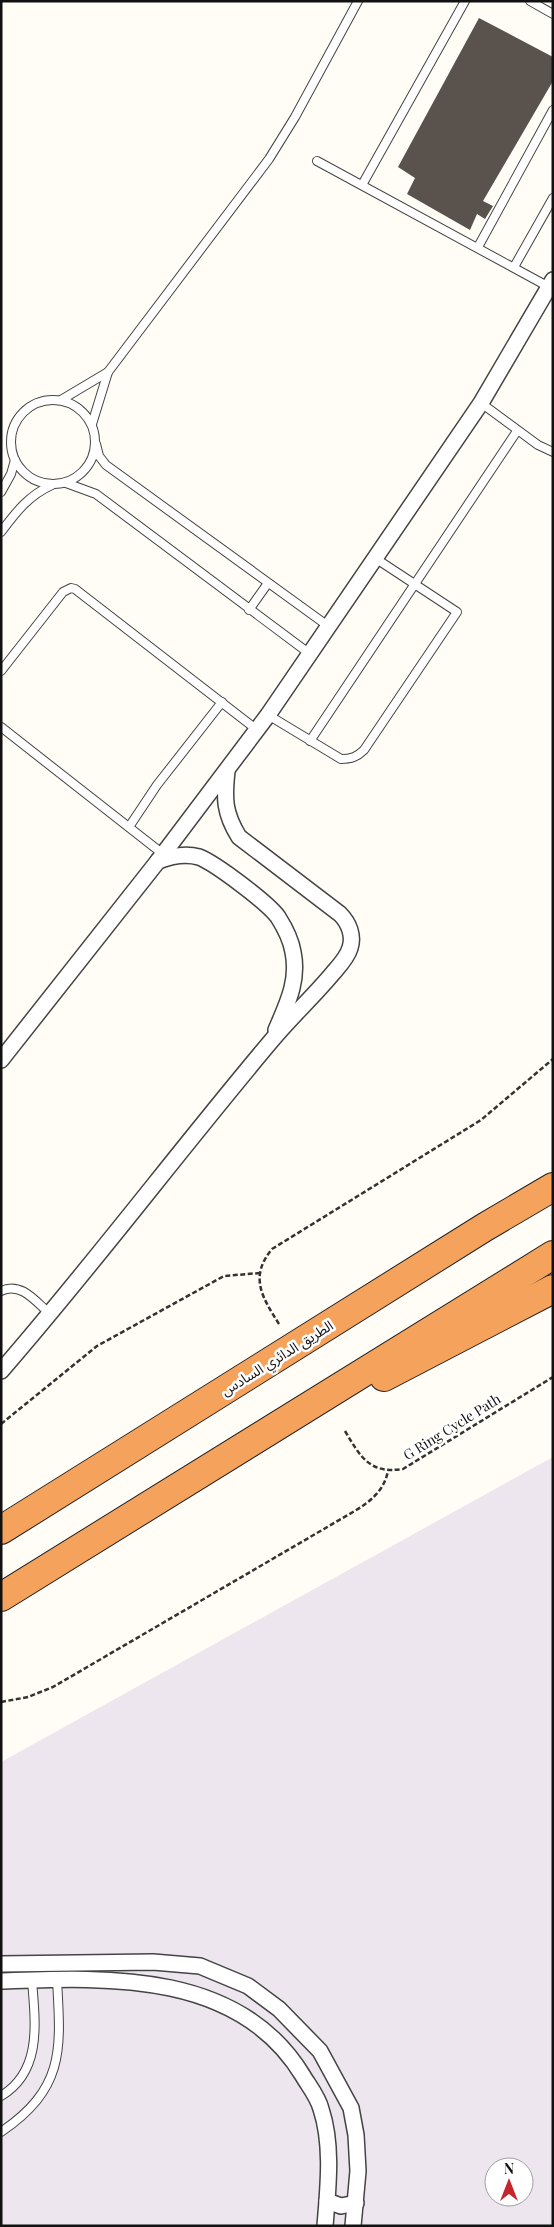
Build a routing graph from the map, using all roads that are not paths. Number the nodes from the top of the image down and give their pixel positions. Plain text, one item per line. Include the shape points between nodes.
1 (358, 1) edge
2 (465, 1) edge
3 (530, 1) edge
4 (553, 14) edge
5 (553, 110) edge
6 (317, 161) dead end
7 (362, 185) junction
8 (553, 198) edge
9 (478, 247) junction
10 (514, 267) junction
11 (551, 283) edge
12 (108, 372) junction
13 (61, 400) junction
14 (481, 403) junction
15 (92, 424) junction
16 (517, 431) junction
17 (96, 444) junction
18 (553, 452) edge
19 (15, 460) junction
20 (66, 483) junction
21 (52, 484) junction
22 (1, 492) edge
23 (1, 532) edge
24 (375, 558) junction
25 (268, 583) junction
26 (415, 584) junction
27 (249, 610) junction
28 (328, 626) junction
29 (310, 654) junction
30 (1, 670) edge
31 (222, 702) junction
32 (268, 715) junction
33 (1, 727) edge
34 (256, 729) junction
35 (310, 741) junction
36 (227, 770) junction
37 (129, 827) junction
38 (160, 858) junction
39 (273, 1038) junction
40 (1, 1060) edge
41 (553, 1170) edge
42 (553, 1187) edge
43 (485, 1227) junction
44 (553, 1255) edge
45 (553, 1289) edge
46 (1, 1291) edge
47 (50, 1314) junction
48 (1, 1371) edge
49 (244, 1447) junction
50 (1, 1530) edge
51 (1, 1597) edge
52 (31, 1963) junction
53 (56, 1963) junction
54 (1, 1964) edge
55 (32, 1980) junction
56 (57, 1980) junction
57 (1, 1981) edge
58 (1, 2096) edge
59 (1, 2132) edge
60 (327, 2200) junction
61 (356, 2203) junction
62 (325, 2226) edge
63 (353, 2226) edge

1 - 12 lane via 269,159
2 - 7 lane
3 - 4 lane
5 - 9 lane
6 - 7 lane
7 - 9 lane
8 - 10 lane
9 - 10 lane
10 - 11 lane via 528,277
11 - 14 street
12 - 13 lane
12 - 15 lane
13 - 15 lane via 80,408
13 - 19 lane via 40,402 23,412 12,430
14 - 16 lane
14 - 24 street
15 - 17 lane
16 - 18 lane
16 - 26 lane
17 - 20 lane via 87,468
17 - 25 lane via 106,465
19 - 21 lane via 26,474 42,483
19 - 22 lane
20 - 21 lane
20 - 27 lane via 96,494
21 - 23 lane via 23,504
24 - 26 lane
24 - 28 street
25 - 27 lane
25 - 28 lane
26 - 35 lane
26 - 35 lane via 456,612 358,756 341,759
27 - 29 lane
28 - 29 street
29 - 32 street
30 - 31 lane via 70,588
31 - 34 lane
31 - 37 lane via 157,785
32 - 34 street
32 - 35 lane
33 - 37 lane
34 - 36 street
36 - 38 street
36 - 39 street via 225,804 229,821 240,837 340,914 352,938 345,959
37 - 38 lane
38 - 39 street via 185,855 212,864 270,908 278,918 292,946 294,978
38 - 40 street
39 - 47 street
41 - 43 highway
42 - 43 highway, الطريق الدائري السادس
43 - 50 highway, الطريق الدائري السادس
44 - 49 highway
45 - 49 highway via 416,1362
46 - 47 lane via 10,1288 21,1290
47 - 48 street
49 - 51 highway
52 - 53 street
52 - 54 street
52 - 55 street
53 - 56 street
53 - 61 street via 153,1962 200,1966 248,1986 279,2009 320,2051 351,2108 358,2171
55 - 56 street
55 - 57 street
55 - 58 lane via 33,2052 28,2068 18,2082
56 - 59 lane via 60,2031 52,2076 28,2112
56 - 60 street via 150,1983 197,1993 248,2016 292,2057 321,2107 328,2138
60 - 61 street via 341,2206
60 - 62 street
61 - 63 street

